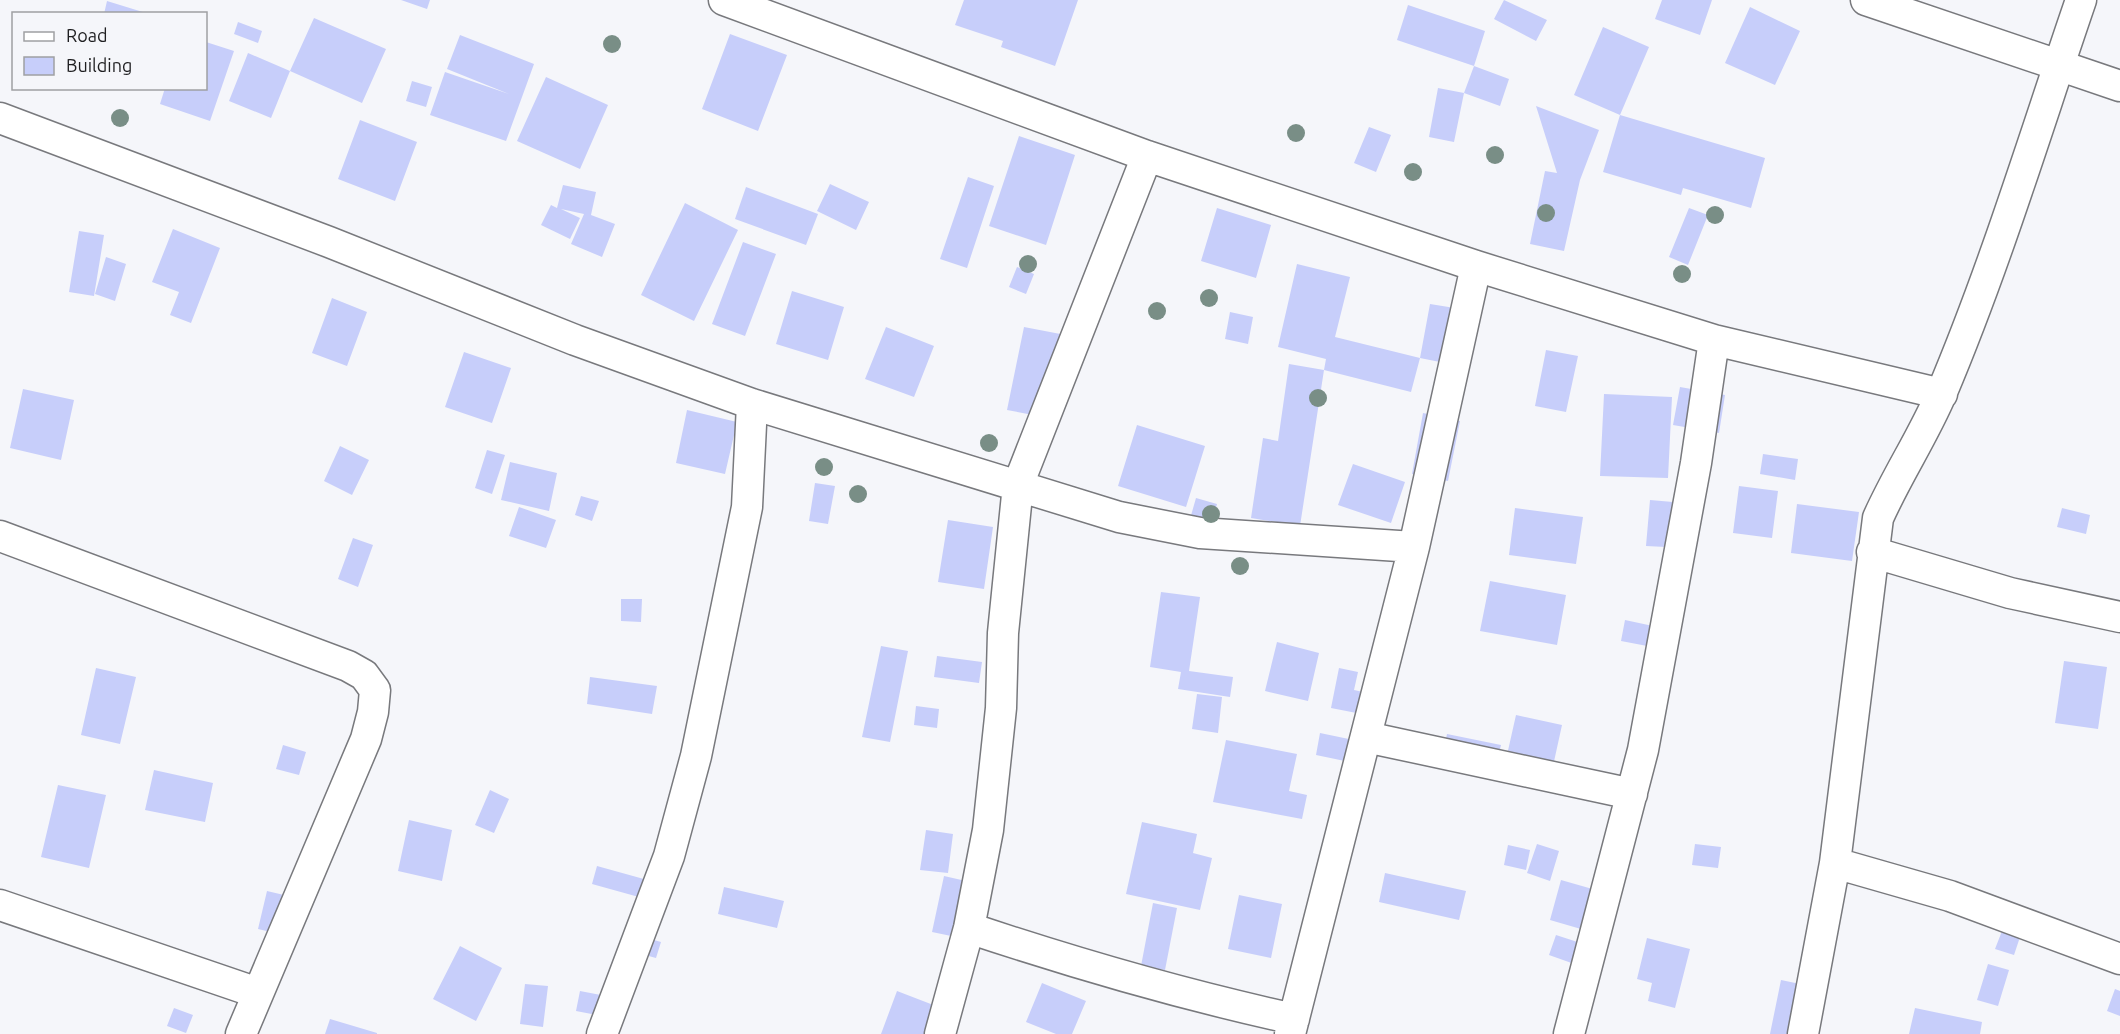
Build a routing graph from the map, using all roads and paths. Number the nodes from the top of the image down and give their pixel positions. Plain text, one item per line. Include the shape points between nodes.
1 (724, 0) edge
2 (1866, 0) edge
3 (2081, 0) edge
4 (2059, 64) junction
5 (2120, 86) edge
6 (0, 118) edge
7 (1147, 156) junction
8 (1476, 266) junction
9 (1714, 340) junction
10 (1942, 394) junction
11 (752, 404) junction
12 (1018, 485) junction
13 (0, 536) edge
14 (1414, 547) junction
15 (1872, 552) junction
16 (2120, 617) edge
17 (1366, 737) junction
18 (1632, 794) junction
19 (1835, 863) junction
20 (0, 905) edge
21 (969, 928) junction
22 (2120, 959) edge
23 (258, 993) junction
24 (1292, 1027) edge
25 (241, 1034) edge
26 (602, 1034) edge
27 (940, 1034) edge
28 (1569, 1034) edge
29 (1803, 1034) edge

1 - 7 street
2 - 4 street
3 - 4 street
4 - 5 street
4 - 10 street via 1995,256
6 - 11 street via 575,340
7 - 8 street
7 - 12 street
8 - 9 street
8 - 14 street
9 - 10 street
9 - 18 street via 1696,463
10 - 15 street via 1895,479 1878,518
11 - 12 street
11 - 26 street via 747,507 696,756 669,856
12 - 14 street via 1119,517 1200,533
12 - 21 street via 988,830
13 - 23 street via 348,666 364,675 375,690 366,739
14 - 17 street
15 - 16 street via 2010,593
15 - 19 street
17 - 18 street
17 - 24 street
18 - 28 street
19 - 22 street via 1950,896
19 - 29 street
20 - 23 street
21 - 24 street
21 - 27 street
23 - 25 street

